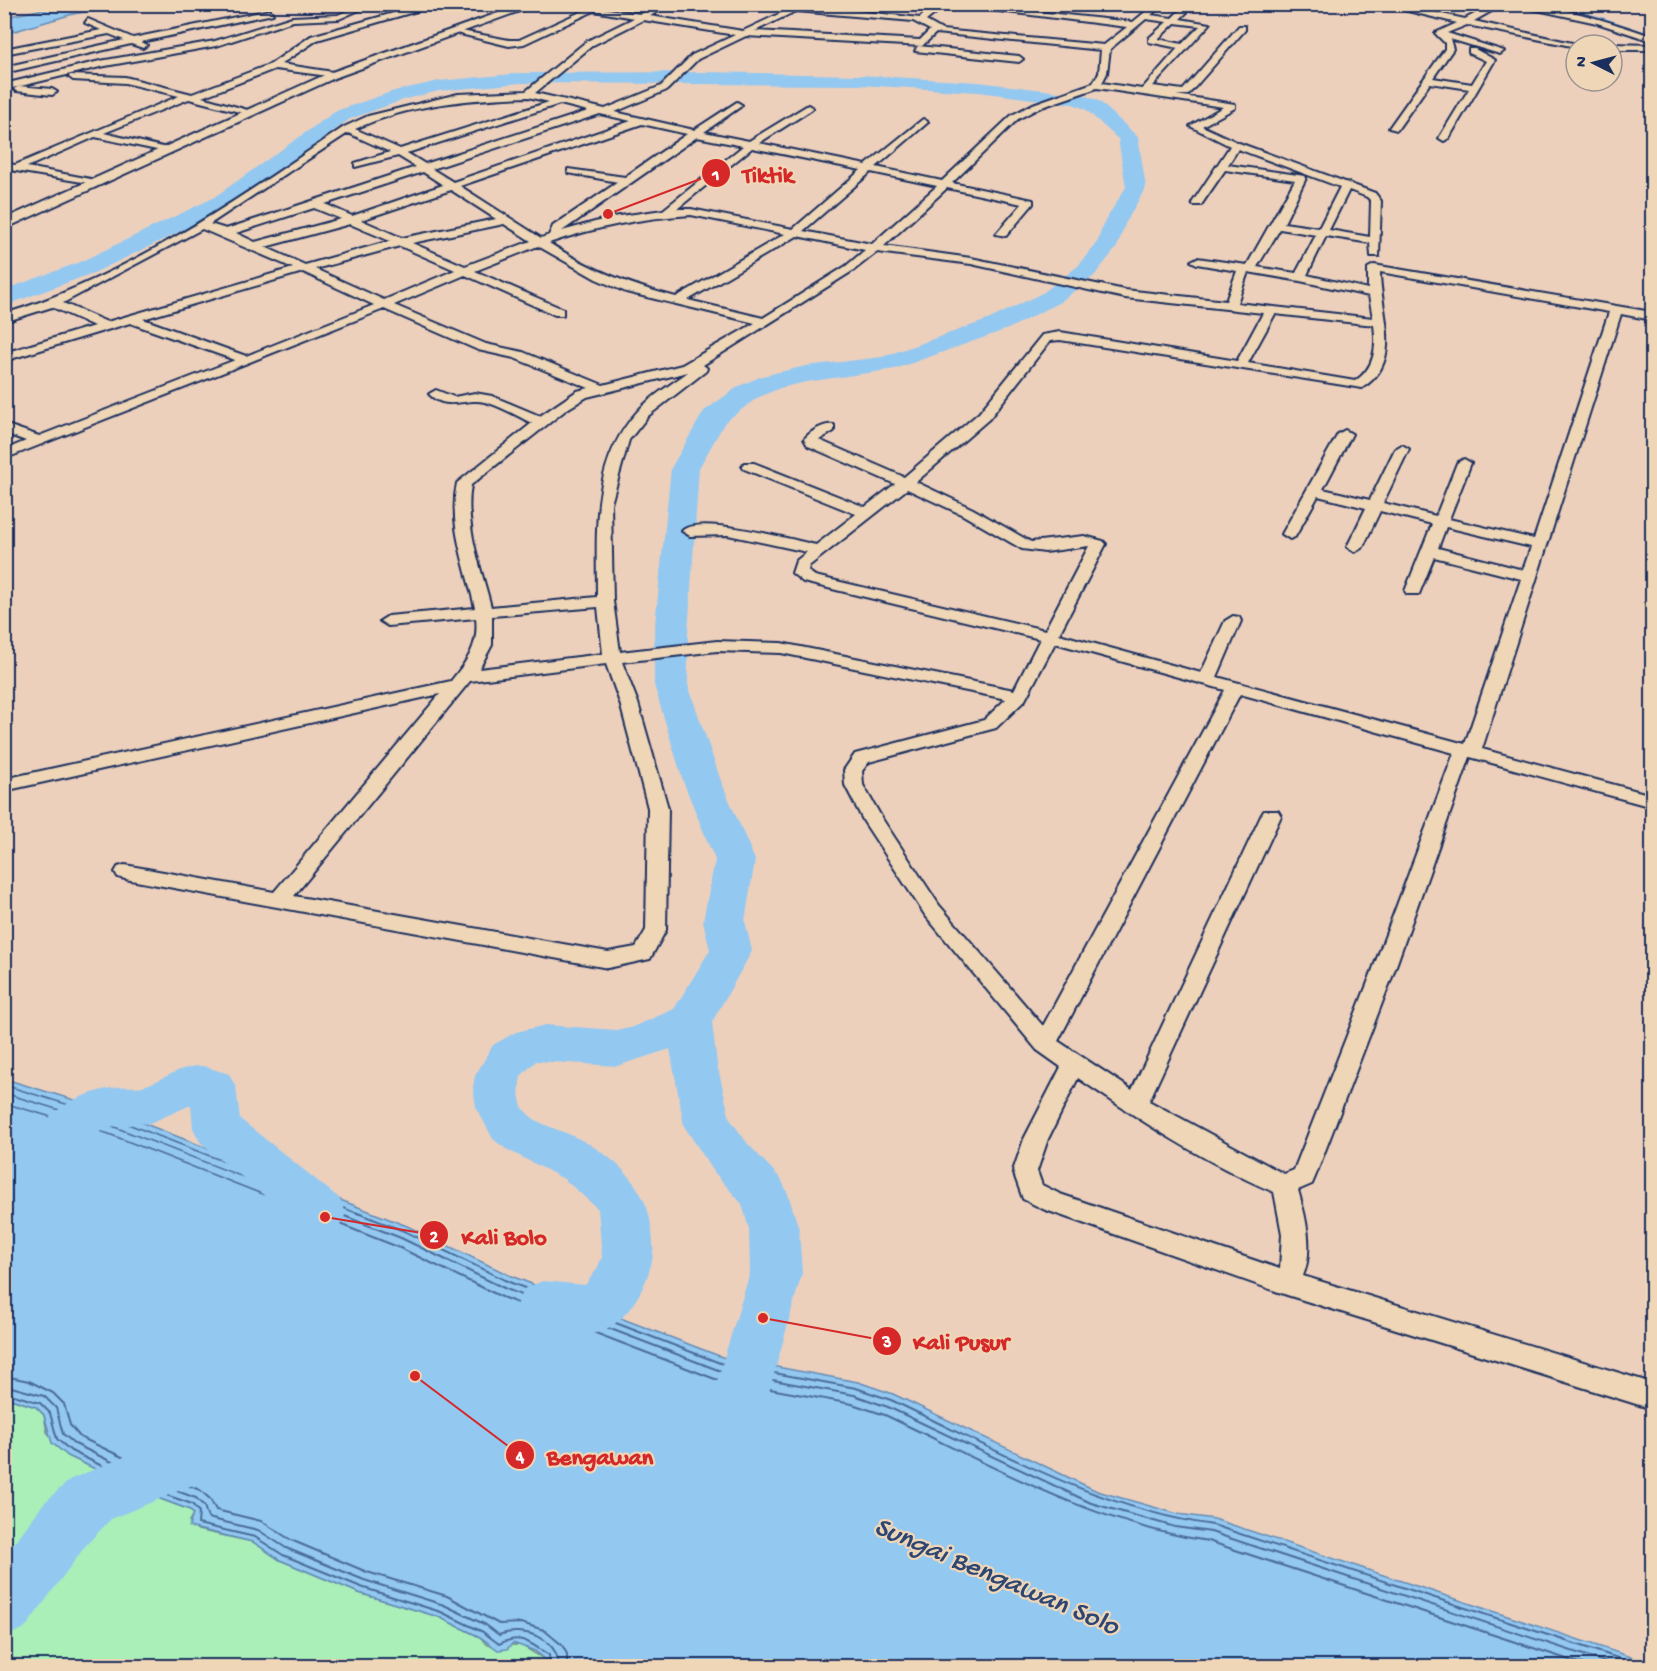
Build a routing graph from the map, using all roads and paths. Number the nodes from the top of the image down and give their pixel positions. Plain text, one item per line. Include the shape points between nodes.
1 (253, 4) edge
2 (369, 4) edge
3 (437, 4) edge
4 (534, 4) edge
5 (566, 4) edge
6 (603, 4) edge
7 (667, 4) edge
8 (999, 4) edge
9 (1024, 4) edge
10 (1160, 4) edge
11 (1191, 4) edge
12 (1383, 4) edge
13 (1431, 4) edge
14 (1500, 4) edge
15 (1514, 4) edge
16 (1542, 4) edge
17 (1563, 4) edge
18 (897, 6) edge
19 (796, 7) edge
20 (933, 7) edge
21 (844, 8) edge
22 (593, 9) junction
23 (1452, 9) dead end
24 (1462, 11) dead end
25 (270, 12) junction
26 (1482, 15) junction
27 (642, 17) junction
28 (1146, 17) junction
29 (292, 19) junction
30 (1075, 20) junction
31 (1175, 20) junction
32 (88, 21) dead end
33 (921, 21) junction
34 (1466, 22) junction
35 (1136, 25) junction
36 (1242, 28) dead end
37 (1068, 30) dead end
38 (109, 31) junction
39 (858, 31) junction
40 (934, 31) junction
41 (456, 32) junction
42 (747, 33) junction
43 (1106, 36) dead end
44 (1117, 37) junction
45 (1446, 39) junction
46 (1653, 39) edge
47 (1025, 40) junction
48 (132, 41) junction
49 (1564, 42) edge
50 (1184, 46) junction
51 (1624, 47) edge
52 (1106, 48) junction
53 (1653, 48) edge
54 (918, 50) junction
55 (1500, 51) dead end
56 (4, 52) edge
57 (161, 52) junction
58 (274, 66) junction
59 (4, 70) edge
60 (333, 75) junction
61 (36, 79) junction
62 (1428, 80) junction
63 (1096, 85) junction
64 (1476, 87) junction
65 (4, 88) edge
66 (52, 92) dead end
67 (528, 94) junction
68 (190, 96) junction
69 (558, 102) junction
70 (737, 105) dead end
71 (808, 108) dead end
72 (601, 112) junction
73 (248, 113) junction
74 (640, 121) junction
75 (923, 122) dead end
76 (1394, 128) dead end
77 (347, 129) junction
78 (94, 134) junction
79 (694, 134) junction
80 (1444, 138) dead end
81 (1236, 144) junction
82 (750, 145) junction
83 (167, 151) junction
84 (399, 152) junction
85 (359, 165) dead end
86 (4, 166) edge
87 (1222, 167) junction
88 (17, 168) junction
89 (424, 168) junction
90 (870, 169) junction
91 (572, 171) dead end
92 (1304, 175) junction
93 (627, 180) junction
94 (96, 183) junction
95 (451, 185) junction
96 (945, 185) junction
97 (1346, 185) junction
98 (1197, 203) dead end
99 (315, 204) junction
100 (667, 212) junction
101 (351, 220) junction
102 (507, 220) junction
103 (4, 225) edge
104 (201, 225) junction
105 (1277, 225) junction
106 (1322, 232) junction
107 (226, 233) junction
108 (793, 234) junction
109 (1002, 234) dead end
110 (556, 237) junction
111 (1375, 241) junction
112 (400, 242) junction
113 (542, 243) junction
114 (254, 246) junction
115 (875, 248) junction
116 (1197, 261) dead end
117 (1247, 268) junction
118 (1374, 268) junction
119 (304, 269) junction
120 (466, 270) junction
121 (1300, 277) junction
122 (1374, 294) junction
123 (677, 301) junction
124 (53, 303) junction
125 (382, 306) junction
126 (1230, 306) junction
127 (1616, 310) junction
128 (559, 312) dead end
129 (1270, 312) junction
130 (1653, 316) edge
131 (4, 318) edge
132 (130, 319) junction
133 (766, 322) junction
134 (1380, 322) junction
135 (105, 326) junction
136 (714, 354) junction
137 (4, 357) edge
138 (246, 360) junction
139 (1241, 365) junction
140 (600, 388) junction
141 (436, 394) dead end
142 (542, 422) junction
143 (4, 428) edge
144 (829, 428) dead end
145 (1345, 434) dead end
146 (39, 441) junction
147 (1402, 449) dead end
148 (4, 455) edge
149 (1464, 463) dead end
150 (749, 466) dead end
151 (904, 484) junction
152 (1314, 491) junction
153 (1375, 506) junction
154 (867, 513) junction
155 (1440, 521) junction
156 (690, 531) dead end
157 (1290, 534) dead end
158 (1540, 545) junction
159 (1354, 547) dead end
160 (819, 550) junction
161 (1429, 551) junction
162 (1529, 576) junction
163 (1413, 591) dead end
164 (605, 601) junction
165 (482, 614) junction
166 (388, 621) dead end
167 (1233, 621) dead end
168 (1051, 637) junction
169 (612, 659) junction
170 (1207, 679) junction
171 (460, 681) junction
172 (1235, 688) junction
173 (1019, 696) junction
174 (1468, 751) junction
175 (4, 785) edge
176 (1653, 801) edge
177 (1271, 816) dead end
178 (125, 873) dead end
179 (280, 899) junction
180 (1045, 1044) junction
181 (1074, 1064) junction
182 (1136, 1106) junction
183 (1284, 1185) junction
184 (1287, 1283) junction
185 (1653, 1396) edge

1 - 25 street
2 - 29 street via 339,17
3 - 58 street via 314,38
4 - 41 street
5 - 22 street
6 - 22 street
7 - 27 street
8 - 30 street via 994,10
9 - 28 street
10 - 28 street
11 - 31 street
12 - 34 street
13 - 23 street
14 - 26 street
15 - 46 street via 1599,21
16 - 17 street
18 - 20 street
19 - 21 street
19 - 42 street
20 - 33 street via 933,12
21 - 39 street
22 - 27 street
22 - 41 street via 515,44
24 - 26 street
25 - 29 street
25 - 48 street
26 - 34 street
27 - 42 street
27 - 67 street via 590,44
28 - 31 street
28 - 35 street
29 - 57 street via 237,38
30 - 35 street
30 - 37 street
31 - 50 street via 1206,24
31 - 50 street via 1152,42
32 - 38 street
33 - 39 street
33 - 40 street
34 - 45 street via 1439,33
34 - 49 street
35 - 44 street
36 - 50 street via 1207,61 1185,93 1146,89 1179,57
38 - 48 street
38 - 56 street
39 - 42 street
39 - 54 street
40 - 47 street
40 - 54 street
41 - 60 street
42 - 72 street via 685,63 664,88
43 - 44 street
44 - 52 street
45 - 55 street
45 - 62 street via 1449,49
45 - 64 street via 1491,60
47 - 52 street
47 - 54 street via 1017,62
48 - 57 street
48 - 59 street
51 - 53 street
52 - 63 street via 1103,73
57 - 61 street
58 - 60 street
58 - 68 street
60 - 73 street
61 - 65 street
61 - 68 street via 125,80
62 - 64 street
62 - 76 street
63 - 81 street via 1232,106 1195,126
63 - 96 street via 1015,117
64 - 80 street
65 - 66 street
67 - 69 street
67 - 77 street via 458,97 371,118
68 - 73 street
68 - 78 street
69 - 72 street
69 - 84 street
70 - 79 street
71 - 82 street
72 - 74 street
72 - 89 street
73 - 83 street
74 - 79 street
74 - 95 street
75 - 90 street
77 - 84 street
77 - 104 street
78 - 83 street
78 - 88 street
79 - 82 street
79 - 93 street
81 - 87 street
81 - 92 street
82 - 90 street
82 - 100 street
83 - 94 street
84 - 85 street
84 - 89 street
86 - 88 street
87 - 92 street
87 - 98 street
88 - 94 street
89 - 95 street
89 - 99 street
90 - 96 street
90 - 108 street
91 - 93 street
92 - 97 street
92 - 105 street
93 - 110 street via 557,228
94 - 103 street
95 - 101 street
95 - 102 street
96 - 109 street via 1029,202
96 - 115 street
97 - 106 street
97 - 111 street via 1376,201
99 - 101 street
99 - 107 street
100 - 108 street via 691,212
100 - 110 street
101 - 112 street
101 - 114 street
102 - 112 street
102 - 113 street
104 - 107 street
104 - 124 street
105 - 106 street
105 - 117 street
106 - 111 street
106 - 121 street
107 - 114 street
108 - 115 street
108 - 123 street
110 - 113 street
111 - 118 street
112 - 119 street
112 - 120 street
113 - 120 street
113 - 123 street via 600,277
114 - 119 street
115 - 126 street via 971,261 1125,294
115 - 133 street
116 - 117 street
117 - 121 street
117 - 126 street
118 - 122 street
118 - 127 street
119 - 125 street
119 - 132 street
120 - 125 street
120 - 128 street
121 - 122 street
122 - 134 street
123 - 133 street
124 - 131 street
124 - 135 street
125 - 138 street
125 - 140 street via 482,347 518,355
126 - 129 street
127 - 130 street
127 - 158 street
129 - 134 street
129 - 139 street
132 - 135 street
132 - 138 street
133 - 136 street
134 - 139 street via 1384,347 1372,373 1358,385
135 - 137 street
136 - 140 street via 687,368
136 - 164 street via 643,413 622,440 604,504
138 - 146 street
139 - 151 street via 1046,338 984,416
140 - 142 street via 582,394
141 - 142 street via 453,401 487,399
142 - 165 street via 476,472 464,483 459,496
143 - 146 street
144 - 151 street via 815,435 813,443
145 - 152 street
146 - 148 street
147 - 153 street
149 - 155 street
150 - 154 street
151 - 154 street
151 - 168 street via 979,517 1030,547 1089,539 1098,544
152 - 153 street
152 - 157 street
153 - 155 street
153 - 159 street
154 - 160 street
155 - 158 street
155 - 161 street
156 - 160 street via 728,530
158 - 162 street
160 - 168 street via 799,568 804,577
161 - 162 street
161 - 163 street
162 - 174 street
164 - 165 street
164 - 169 street
165 - 166 street
165 - 171 street via 484,643 476,662
167 - 170 street
168 - 170 street
168 - 173 street
169 - 171 street
169 - 173 street via 717,646 782,648
169 - 179 street via 629,703 658,808 656,930 643,953 608,960
170 - 172 street
171 - 175 street
171 - 179 street
172 - 174 street
172 - 180 street
173 - 180 street via 990,724 862,758 853,770 854,785 932,910
174 - 176 street
174 - 183 street via 1303,1177
177 - 182 street
178 - 179 street
180 - 181 street
181 - 182 street
181 - 184 street via 1036,1139 1025,1171 1032,1192
182 - 183 street
183 - 184 street via 1294,1222 1295,1269
184 - 185 street

